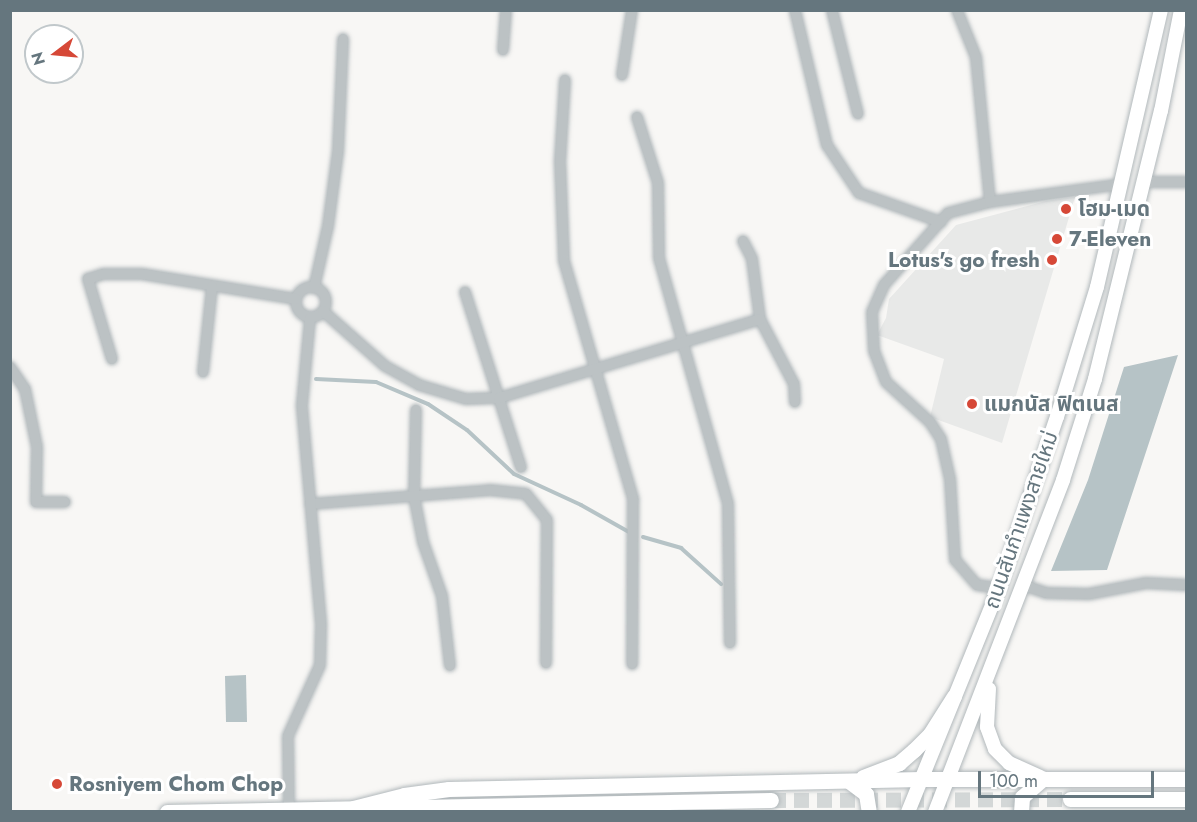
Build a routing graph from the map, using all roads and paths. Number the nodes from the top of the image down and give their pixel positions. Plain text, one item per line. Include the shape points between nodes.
1 (506, 10) edge
2 (632, 10) edge
3 (795, 10) edge
4 (832, 10) edge
5 (957, 10) edge
6 (1161, 10) edge
7 (1181, 10) edge
8 (343, 39) dead end
9 (503, 50) dead end
10 (622, 75) dead end
11 (565, 80) dead end
12 (858, 114) dead end
13 (637, 117) dead end
14 (1143, 182) junction
15 (1186, 182) edge
16 (1121, 184) junction
17 (990, 202) junction
18 (941, 222) junction
19 (743, 241) dead end
20 (212, 286) junction
21 (1097, 287) junction
22 (314, 288) junction
23 (1117, 291) junction
24 (465, 292) dead end
25 (296, 299) junction
26 (323, 311) junction
27 (310, 318) junction
28 (760, 319) junction
29 (683, 342) junction
30 (112, 359) dead end
31 (10, 367) edge
32 (595, 369) junction
33 (203, 372) dead end
34 (499, 398) junction
35 (795, 402) dead end
36 (416, 410) dead end
37 (521, 467) dead end
38 (414, 496) junction
39 (65, 502) dead end
40 (309, 504) junction
41 (1023, 585) junction
42 (1186, 585) edge
43 (999, 588) junction
44 (730, 643) dead end
45 (546, 663) dead end
46 (632, 664) dead end
47 (450, 666) dead end
48 (990, 672) junction
49 (954, 696) junction
50 (947, 778) junction
51 (921, 779) junction
52 (1043, 779) junction
53 (1186, 779) edge
54 (850, 782) junction
55 (1070, 799) tunnel mouth
56 (1186, 799) edge
57 (771, 800) tunnel mouth
58 (353, 808) junction
59 (289, 809) junction
60 (167, 812) edge
61 (869, 812) edge
62 (908, 812) edge
63 (935, 812) edge
64 (1021, 812) edge

1 - 9 street
2 - 10 street
3 - 18 street via 827,145 859,193
4 - 12 street
5 - 17 street via 976,57
6 - 16 main road, ถนนสันกำแพงสายใหม่
7 - 14 main road, ถนนสันกำแพงสายใหม่
8 - 22 street via 338,151
11 - 32 street via 560,161 564,261
13 - 29 street via 658,183 659,258
14 - 15 street
14 - 23 main road, ถนนสันกำแพงสายใหม่
16 - 17 street
16 - 21 main road, ถนนสันกำแพงสายใหม่
17 - 18 street via 948,213
18 - 43 street via 884,285 872,312 874,351 886,382 930,422 941,439 950,479 955,560 977,585
19 - 28 street via 752,259
20 - 25 street
20 - 30 street via 142,274 103,274 88,279
20 - 33 street
21 - 23 main road
21 - 43 main road, ถนนสันกำแพงสายใหม่
22 - 25 street via 305,288
22 - 26 street via 325,297
23 - 41 main road, ถนนสันกำแพงสายใหม่ via 1095,379 1063,480
24 - 34 street
25 - 27 street via 300,314
26 - 27 street
26 - 34 street via 385,366 419,385 466,399
27 - 40 street via 302,405
28 - 29 street
28 - 35 street via 794,384
29 - 32 street
29 - 44 street via 728,504
31 - 39 street via 25,389 37,447 36,502
32 - 34 street
32 - 46 street via 635,515
34 - 37 street
36 - 38 street
38 - 40 street
38 - 45 street via 490,490 526,494 536,502 547,520
38 - 47 street via 423,542 442,596
40 - 59 street via 321,624 320,665 288,736
41 - 42 street via 1046,593 1089,594 1146,583
41 - 48 main road, ถนนสันกำแพงสายใหม่
43 - 49 main road, ถนนสันกำแพงสายใหม่
48 - 50 main road, ถนนสันกำแพงสายใหม่
48 - 52 main road via 990,740 1009,763
49 - 51 main road, ถนนสันกำแพงสายใหม่
49 - 54 main road via 930,734 899,763
50 - 51 main road
50 - 52 main road
50 - 63 main road, ถนนสันกำแพงสายใหม่
51 - 54 main road
51 - 62 main road, ถนนสันกำแพงสายใหม่
52 - 53 main road
52 - 64 main road via 1022,797
54 - 58 main road via 450,789
54 - 61 main road via 866,794
55 - 56 main road
57 - 58 main road
58 - 59 main road
59 - 60 main road

